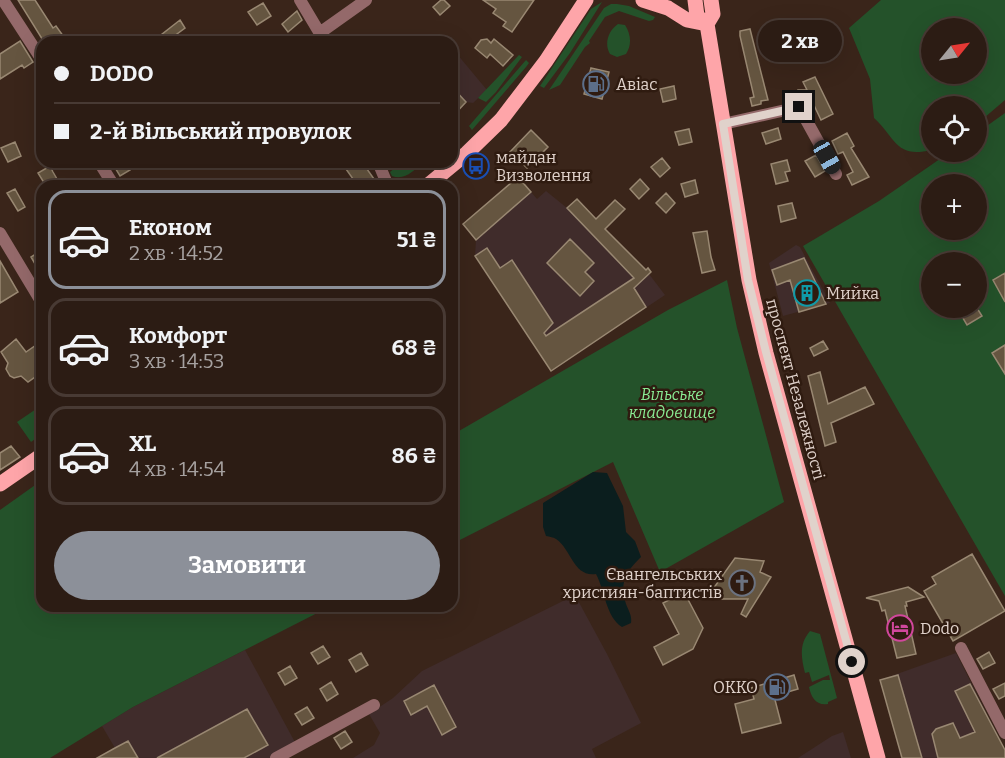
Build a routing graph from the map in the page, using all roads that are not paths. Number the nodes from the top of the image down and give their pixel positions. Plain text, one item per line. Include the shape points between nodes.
1 (3, 0) edge
2 (300, 0) edge
3 (366, 0) edge
4 (578, 0) edge
5 (586, 0) edge
6 (643, 0) edge
7 (694, 0) edge
8 (711, 0) edge
9 (707, 24) junction
10 (322, 36) edge
11 (324, 36) edge
12 (36, 51) edge
13 (723, 124) junction
14 (458, 151) edge
15 (458, 160) edge
16 (437, 168) edge
17 (449, 168) edge
18 (836, 174) dead end
19 (423, 180) edge
20 (434, 180) edge
21 (0, 233) edge
22 (36, 293) edge
23 (36, 459) edge
24 (36, 467) edge
25 (0, 484) edge
26 (0, 492) edge
27 (960, 648) dead end
28 (374, 705) dead end
29 (1005, 733) edge
30 (276, 758) edge
31 (878, 758) edge

1 - 12 street
2 - 10 street
3 - 11 street
4 - 14 main road via 493,116
5 - 15 main road via 501,120
6 - 9 main road via 668,8 687,20
7 - 9 main road via 697,16
8 - 9 main road via 713,14
9 - 13 main road, проспект Незалежності
13 - 18 street via 799,107
13 - 31 main road, проспект Незалежності via 748,280
16 - 19 main road
17 - 20 main road
21 - 22 street
23 - 25 main road
24 - 26 main road
27 - 29 street
28 - 30 street

